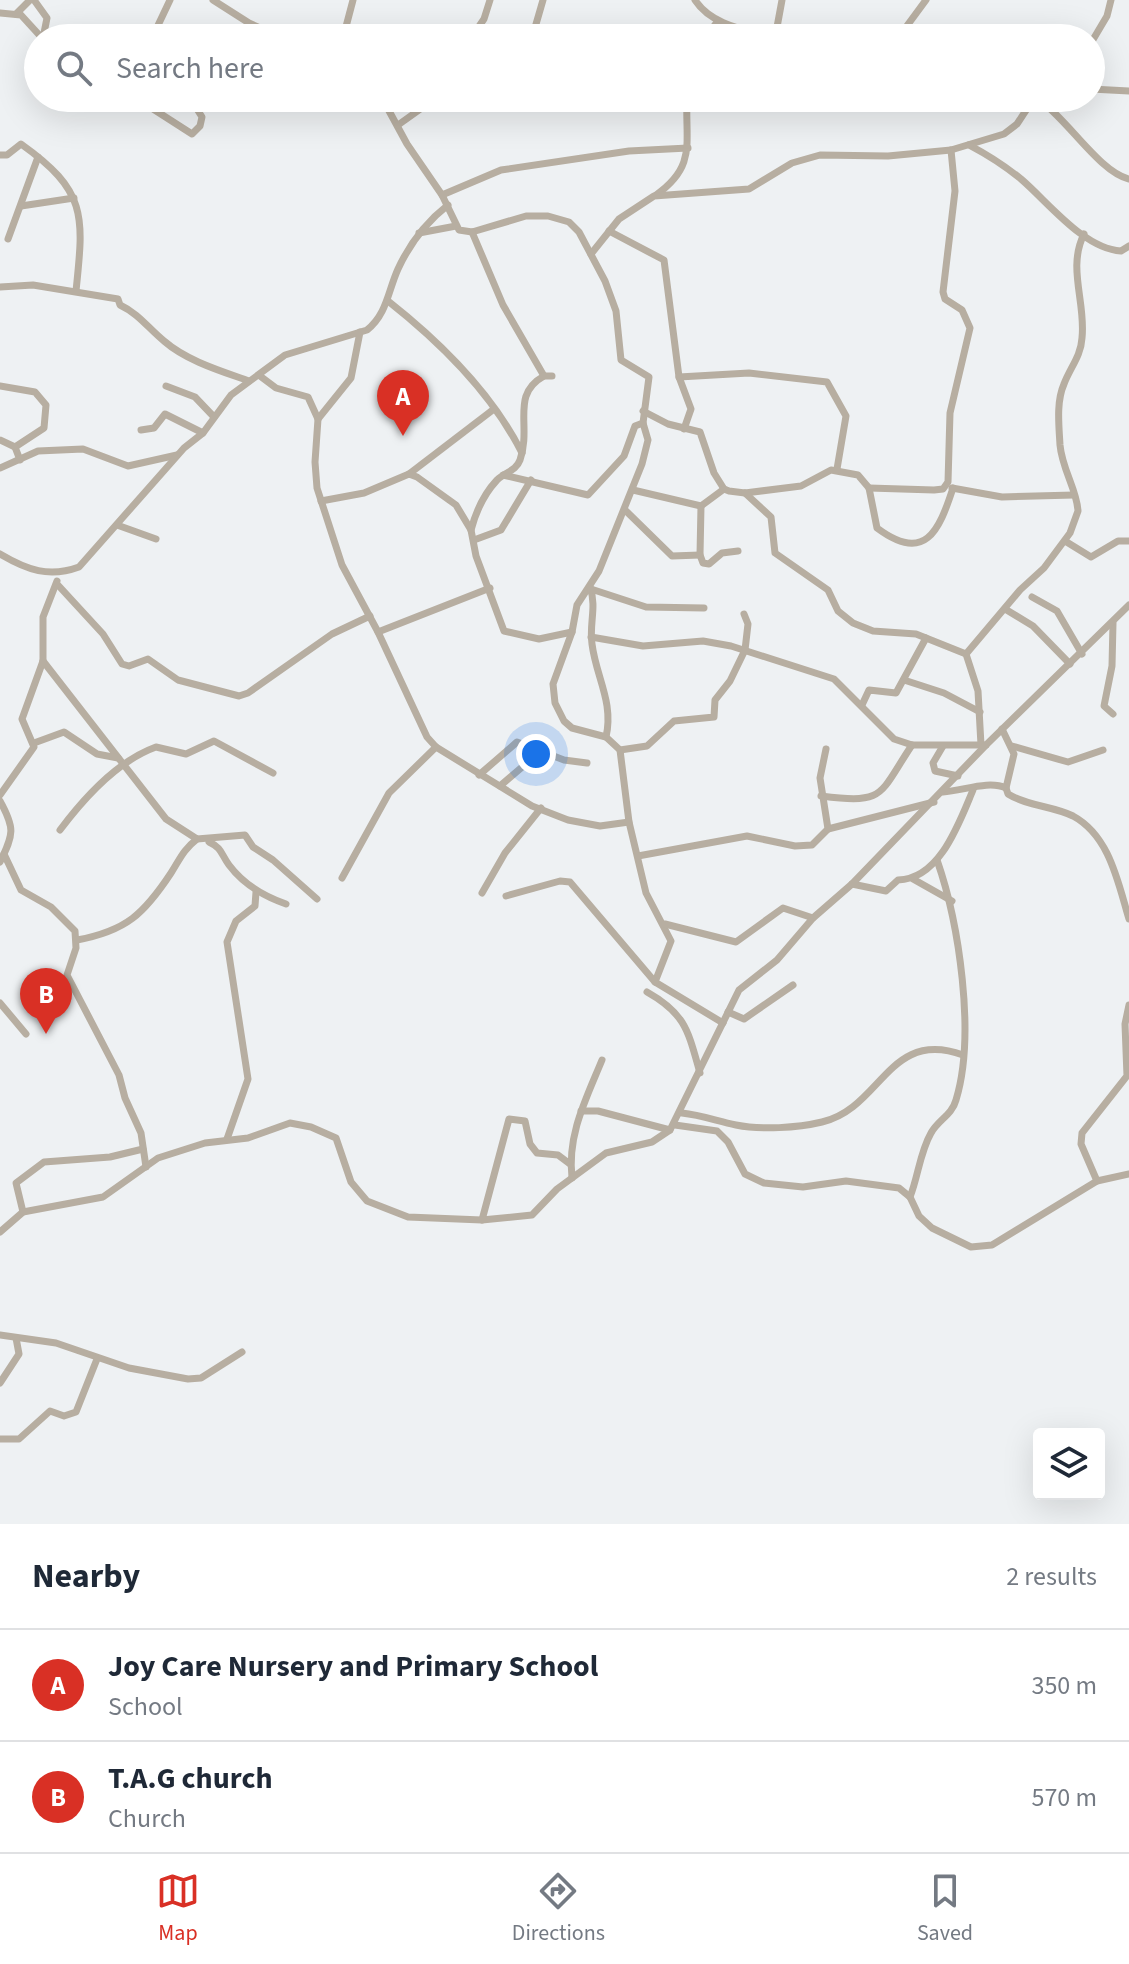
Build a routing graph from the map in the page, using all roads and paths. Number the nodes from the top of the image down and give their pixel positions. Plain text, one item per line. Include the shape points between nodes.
1 (13, 0) edge
2 (32, 0) edge
3 (170, 0) edge
4 (213, 0) edge
5 (353, 0) edge
6 (490, 0) edge
7 (543, 0) edge
8 (695, 0) edge
9 (782, 0) edge
10 (1111, 0) edge
11 (920, 1) edge
12 (19, 10) junction
13 (0, 13) edge
14 (718, 21) junction
15 (31, 24) edge
16 (46, 24) edge
17 (159, 24) edge
18 (251, 24) edge
19 (347, 24) edge
20 (481, 24) edge
21 (536, 24) edge
22 (716, 24) edge
23 (728, 24) edge
24 (778, 24) edge
25 (906, 24) edge
26 (1102, 24) edge
27 (1105, 90) edge
28 (1129, 91) edge
29 (158, 112) edge
30 (199, 112) edge
31 (390, 112) edge
32 (416, 112) edge
33 (687, 112) edge
34 (1026, 112) edge
35 (1054, 112) edge
36 (398, 125) junction
37 (969, 145) junction
38 (688, 148) junction
39 (951, 150) junction
40 (0, 155) edge
41 (38, 157) junction
42 (1129, 179) edge
43 (442, 195) junction
44 (654, 196) junction
45 (74, 198) junction
46 (448, 205) junction
47 (21, 206) junction
48 (456, 226) junction
49 (609, 231) junction
50 (472, 232) junction
51 (417, 234) junction
52 (1084, 234) junction
53 (8, 239) dead end
54 (1129, 246) edge
55 (591, 254) junction
56 (0, 287) edge
57 (76, 291) junction
58 (388, 301) junction
59 (360, 332) junction
60 (260, 376) junction
61 (679, 377) junction
62 (249, 381) junction
63 (0, 386) edge
64 (166, 386) dead end
65 (494, 409) junction
66 (643, 411) junction
67 (214, 417) junction
68 (318, 419) junction
69 (643, 423) junction
70 (684, 429) junction
71 (141, 430) dead end
72 (203, 433) junction
73 (0, 440) edge
74 (15, 447) junction
75 (522, 453) junction
76 (177, 455) junction
77 (20, 460) junction
78 (0, 468) edge
79 (837, 469) junction
80 (409, 474) junction
81 (503, 475) junction
82 (531, 480) junction
83 (950, 487) junction
84 (869, 488) junction
85 (724, 489) junction
86 (633, 490) junction
87 (745, 493) junction
88 (1074, 495) junction
89 (321, 501) junction
90 (701, 506) junction
91 (625, 510) junction
92 (117, 525) junction
93 (471, 530) junction
94 (156, 539) dead end
95 (474, 540) junction
96 (1065, 541) junction
97 (1129, 541) edge
98 (738, 551) dead end
99 (0, 554) edge
100 (700, 555) junction
101 (58, 575) junction
102 (57, 584) junction
103 (490, 588) junction
104 (590, 588) junction
105 (1032, 597) dead end
106 (1129, 605) edge
107 (704, 608) dead end
108 (1005, 609) junction
109 (744, 614) dead end
110 (370, 616) junction
111 (1113, 623) junction
112 (378, 632) junction
113 (572, 632) junction
114 (591, 637) junction
115 (926, 638) junction
116 (745, 650) junction
117 (966, 654) junction
118 (1082, 654) junction
119 (43, 661) junction
120 (1070, 664) junction
121 (904, 680) junction
122 (862, 705) junction
123 (980, 712) junction
124 (1113, 714) dead end
125 (1002, 729) junction
126 (606, 737) junction
127 (34, 743) junction
128 (912, 745) junction
129 (983, 745) junction
130 (943, 746) junction
131 (1012, 746) junction
132 (436, 747) junction
133 (826, 749) dead end
134 (542, 750) junction
135 (620, 750) junction
136 (1103, 750) dead end
137 (121, 762) junction
138 (587, 763) dead end
139 (273, 773) dead end
140 (479, 775) junction
141 (958, 776) junction
142 (500, 786) junction
143 (1006, 788) junction
144 (973, 790) junction
145 (943, 792) junction
146 (0, 795) edge
147 (821, 796) junction
148 (0, 801) edge
149 (934, 802) junction
150 (541, 808) junction
151 (629, 822) junction
152 (828, 829) junction
153 (60, 830) dead end
154 (197, 839) junction
155 (207, 841) junction
156 (638, 856) junction
157 (2, 858) edge
158 (937, 860) junction
159 (342, 878) dead end
160 (913, 879) junction
161 (852, 884) junction
162 (256, 892) junction
163 (482, 893) dead end
164 (506, 896) dead end
165 (317, 899) dead end
166 (952, 901) junction
167 (286, 904) dead end
168 (813, 918) junction
169 (1129, 919) edge
170 (665, 924) junction
171 (77, 940) junction
172 (655, 982) junction
173 (793, 985) dead end
174 (647, 992) dead end
175 (0, 1003) edge
176 (1129, 1005) edge
177 (728, 1012) junction
178 (723, 1023) junction
179 (26, 1034) dead end
180 (1128, 1048) edge
181 (963, 1055) junction
182 (602, 1060) dead end
183 (701, 1074) junction
184 (581, 1111) junction
185 (682, 1113) junction
186 (673, 1128) junction
187 (227, 1139) junction
188 (143, 1149) junction
189 (570, 1164) junction
190 (146, 1167) junction
191 (1129, 1174) edge
192 (572, 1178) junction
193 (1097, 1181) junction
194 (910, 1197) junction
195 (23, 1212) junction
196 (482, 1220) junction
197 (0, 1232) edge
198 (0, 1335) edge
199 (16, 1338) junction
200 (242, 1352) dead end
201 (97, 1359) junction
202 (0, 1383) edge
203 (0, 1439) edge

1 - 12 street
2 - 12 street
2 - 16 street via 47,18
3 - 17 street
4 - 18 street
5 - 19 street
6 - 20 street
7 - 21 street
8 - 14 street
9 - 24 street
10 - 26 street
11 - 25 street
12 - 13 street
12 - 15 street
14 - 22 street
14 - 23 street
27 - 28 street
29 - 30 street via 192,134 200,126
31 - 36 street
32 - 36 street
33 - 38 street
34 - 37 street via 1004,134
35 - 42 street via 1112,171
36 - 43 street
37 - 39 street
37 - 52 street via 1020,178
38 - 43 street via 501,170
38 - 44 street via 680,175
39 - 44 street via 820,155 792,163 749,189
39 - 83 street via 955,191 943,292 962,310 970,328 950,413
40 - 41 street via 21,144
41 - 45 street via 59,174
41 - 47 street
43 - 46 street
44 - 49 street via 631,208
45 - 47 street
45 - 57 street via 81,238
46 - 48 street
46 - 51 street
47 - 53 street
48 - 50 street
48 - 51 street
49 - 55 street
49 - 61 street via 664,260
50 - 55 street via 510,219 560,218 579,232
50 - 75 street via 503,305 548,376 530,384 525,394
51 - 58 street via 396,272
52 - 54 street via 1110,249
52 - 88 street via 1076,275 1083,336 1060,399 1061,450
55 - 66 street via 616,311 621,360 649,377
56 - 57 street
57 - 62 street via 118,299 185,355
58 - 59 street via 375,324
58 - 65 street via 472,380
59 - 60 street via 285,355
59 - 68 street via 351,378
60 - 62 street
60 - 68 street via 276,388 308,397
61 - 70 street via 691,409
61 - 79 street via 749,373 827,382 846,416
62 - 67 street
63 - 74 street via 35,392 46,405 44,428
64 - 67 street via 195,397
65 - 75 street
65 - 80 street
66 - 69 street
66 - 70 street
67 - 72 street
68 - 89 street via 315,462
69 - 82 street via 635,426 624,456 591,493 569,493
69 - 86 street via 648,440
70 - 85 street via 703,436
71 - 72 street via 154,428 165,414
72 - 76 street
73 - 74 street
74 - 77 street
75 - 81 street via 516,468
76 - 77 street via 128,466 83,449 38,451
76 - 92 street
77 - 78 street
79 - 84 street via 858,475
79 - 87 street via 801,486
80 - 89 street via 364,493
80 - 93 street via 446,496
81 - 82 street
81 - 93 street via 480,504
82 - 95 street via 501,530
83 - 84 street
83 - 84 street via 938,527 920,545 877,528
83 - 88 street via 1002,497
85 - 87 street
85 - 90 street
86 - 90 street
86 - 91 street
87 - 115 street via 771,517 775,553 828,590 843,617 873,631
88 - 96 street via 1078,511
89 - 110 street via 342,565
90 - 100 street
91 - 100 street via 672,556
91 - 104 street
92 - 94 street
92 - 101 street via 87,561
93 - 95 street
95 - 103 street
96 - 97 street via 1091,557 1118,541
96 - 108 street
98 - 100 street via 722,553 706,564
99 - 101 street
101 - 102 street
102 - 110 street via 103,634 122,664 148,659 178,680 239,696 332,634
102 - 119 street via 43,617
103 - 112 street
103 - 113 street via 504,631 539,639
104 - 107 street via 646,607
104 - 113 street via 577,605
104 - 114 street
105 - 118 street via 1057,611
106 - 111 street
108 - 117 street
108 - 120 street via 1033,626
109 - 116 street
110 - 112 street
111 - 118 street
111 - 124 street via 1104,706
112 - 132 street
113 - 126 street via 553,684 555,703 572,728
114 - 116 street via 643,646 703,641
114 - 126 street via 609,709
115 - 117 street
115 - 121 street
116 - 122 street via 834,679
116 - 135 street via 715,700 714,717 674,721 647,746
117 - 123 street
118 - 120 street
119 - 127 street via 22,719
119 - 137 street
120 - 125 street
121 - 122 street via 894,695 869,690
121 - 123 street
122 - 128 street via 887,735
123 - 129 street
125 - 129 street
125 - 131 street
126 - 135 street
127 - 137 street via 64,732 97,754
127 - 146 street
128 - 130 street
128 - 147 street via 875,796 856,801
129 - 130 street
129 - 141 street
130 - 141 street via 933,763 935,771
131 - 136 street via 1068,762
131 - 143 street
132 - 140 street
132 - 159 street via 389,793
133 - 147 street
134 - 138 street
134 - 140 street via 517,742
134 - 142 street
135 - 151 street
137 - 139 street via 152,748 186,754 209,741
137 - 153 street
137 - 154 street via 166,819
140 - 142 street
141 - 145 street
142 - 150 street
143 - 144 street via 991,784
143 - 169 street via 1013,797 1083,823 1111,860
144 - 145 street
144 - 158 street
145 - 149 street
147 - 152 street
148 - 157 street via 12,823
149 - 152 street
149 - 161 street
150 - 151 street via 589,826
150 - 163 street
151 - 156 street
152 - 156 street via 812,845 747,836
154 - 155 street
154 - 171 street via 180,853 134,920 111,933
155 - 162 street via 219,846 229,866
155 - 165 street via 245,835
156 - 170 street via 646,893
157 - 171 street via 21,890 66,920
158 - 160 street
158 - 166 street
160 - 161 street via 898,880 886,891
160 - 166 street
161 - 168 street
162 - 167 street
162 - 187 street via 255,906 236,921 227,942 248,1079
164 - 172 street via 570,882
166 - 181 street
168 - 170 street via 783,908 736,942
168 - 177 street via 777,960 739,990
170 - 172 street via 671,941
171 - 188 street via 67,975 119,1075
172 - 178 street
173 - 177 street via 744,1019
174 - 183 street via 679,1016
175 - 179 street
176 - 180 street
177 - 178 street
178 - 183 street
180 - 193 street via 1124,1082 1082,1133 1081,1144
181 - 185 street via 943,1048 906,1055 860,1101 826,1121 744,1126
181 - 194 street via 956,1103 930,1135
182 - 184 street
183 - 185 street
184 - 186 street
184 - 189 street
185 - 186 street
186 - 192 street via 652,1142 606,1153
186 - 194 street via 717,1131 745,1174 764,1183 803,1187 846,1181 899,1188
187 - 190 street via 175,1151
187 - 196 street via 248,1138 290,1123 311,1127 339,1142 351,1182 367,1201 408,1217
188 - 190 street
188 - 195 street via 44,1162 16,1183
189 - 192 street
189 - 196 street via 558,1155 537,1153 525,1121 509,1119
190 - 195 street via 103,1197
191 - 193 street
192 - 196 street via 532,1215
193 - 194 street via 979,1248 932,1228
195 - 197 street
198 - 199 street
199 - 201 street via 56,1343
199 - 202 street via 19,1354
200 - 201 street via 201,1378 188,1379
201 - 203 street via 76,1412 64,1416 50,1411 19,1439

